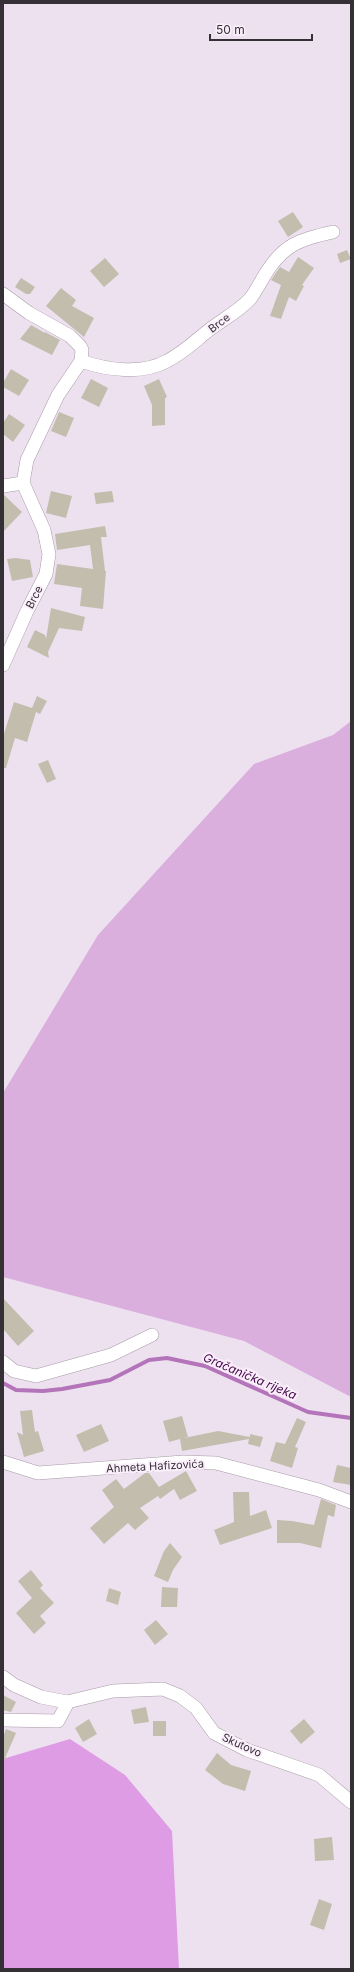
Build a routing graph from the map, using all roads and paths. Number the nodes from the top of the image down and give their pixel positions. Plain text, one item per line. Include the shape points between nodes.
1 (333, 232) dead end
2 (3, 294) edge
3 (81, 361) junction
4 (23, 483) junction
5 (3, 486) edge
6 (3, 665) edge
7 (152, 1335) dead end
8 (3, 1362) edge
9 (3, 1462) edge
10 (351, 1502) edge
11 (3, 1677) edge
12 (67, 1702) junction
13 (3, 1720) edge
14 (351, 1802) edge

1 - 3 street, Brce via 305,238 289,246 275,259 250,298 183,352 166,362 145,369 128,370 91,365
2 - 3 street via 29,313 70,336 82,350
3 - 4 street via 58,395 27,460
4 - 5 street
4 - 6 street, Brce via 44,530 49,554 46,574
7 - 8 street via 111,1355 36,1376 14,1371
9 - 10 street, Ahmeta Hafizovića via 38,1473 183,1462 216,1463 319,1490
11 - 12 street, Skutovo via 41,1697
12 - 13 street via 58,1721
12 - 14 street, Skutovo via 113,1691 163,1690 180,1696 196,1708 214,1733 247,1750 319,1775

